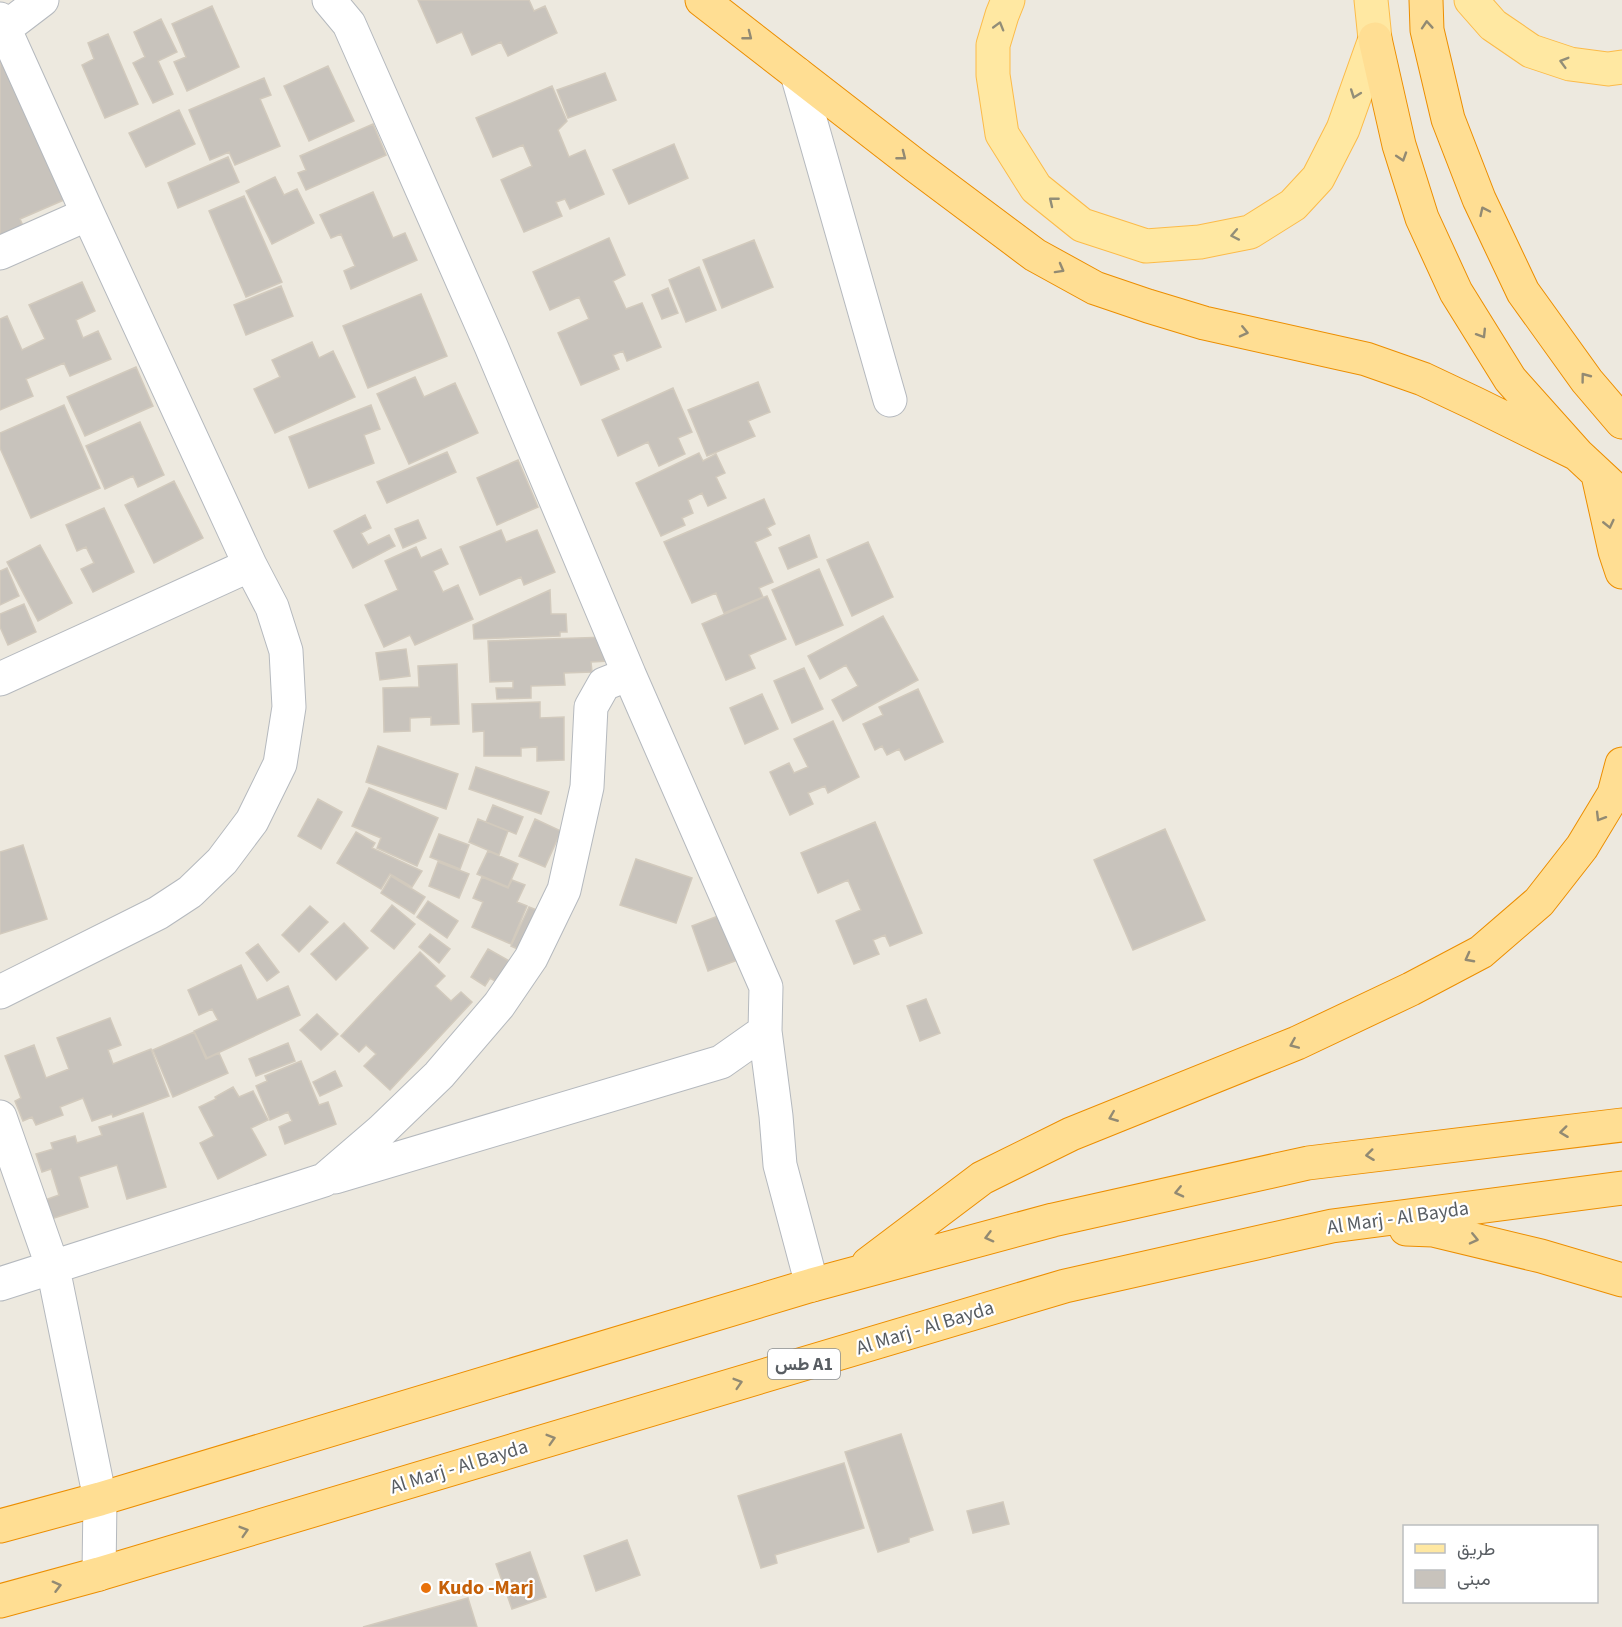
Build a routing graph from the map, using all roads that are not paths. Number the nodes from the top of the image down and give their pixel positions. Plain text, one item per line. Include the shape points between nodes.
1 (42, 0) edge
2 (329, 0) edge
3 (702, 0) edge
4 (1008, 0) edge
5 (1371, 0) edge
6 (1426, 0) edge
7 (1470, 0) edge
8 (2, 24) edge
9 (1375, 39) junction
10 (1622, 67) edge
11 (797, 74) junction
12 (88, 214) junction
13 (0, 253) edge
14 (890, 400) dead end
15 (1622, 422) edge
16 (1599, 475) edge
17 (250, 565) junction
18 (1622, 572) edge
19 (629, 674) junction
20 (0, 679) edge
21 (1622, 764) edge
22 (0, 992) edge
23 (765, 1031) junction
24 (0, 1117) edge
25 (1622, 1125) edge
26 (324, 1180) junction
27 (1622, 1188) edge
28 (1332, 1226) junction
29 (53, 1268) junction
30 (854, 1275) junction
31 (1622, 1280) edge
32 (0, 1284) edge
33 (812, 1286) junction
34 (100, 1499) junction
35 (0, 1526) edge
36 (99, 1574) junction
37 (0, 1601) edge

1 - 8 street
2 - 19 street via 354,34
3 -> 11 highway
9 -> 4 main road via 1343,129 1318,178 1293,205 1250,232 1200,242 1146,246 1082,225 1036,188 1002,134 993,75 993,45
5 - 9 main road
15 -> 6 highway via 1587,381 1523,292 1479,199 1448,119 1427,30
10 -> 7 main road via 1570,64 1531,51 1493,25
8 - 12 street
9 -> 16 highway via 1405,166 1422,218 1456,292 1510,379
11 - 14 street
11 -> 16 highway via 1035,255 1095,288 1204,323 1366,359 1423,379
12 - 13 street
12 - 17 street
16 -> 18 highway
17 - 20 street
17 - 22 street via 272,607 286,651 289,707 279,764 252,821 222,861 190,892 158,913
19 - 23 street via 766,987
19 - 26 street via 604,684 591,707 587,787 564,890 531,958 499,1005 439,1075
21 -> 30 highway via 1614,794 1582,847 1539,903 1480,952 1298,1043 1071,1134 982,1178
23 - 26 street via 722,1062
23 - 33 street via 780,1165
24 - 29 street
25 -> 30 highway via 1308,1163 1053,1220
26 - 29 street
27 - 28 highway, Al Marj - Al Bayda / طس A1
28 -> 31 highway via 1433,1230
36 -> 28 highway, Al Marj - Al Bayda / طس A1 via 1065,1286
29 - 32 street
29 - 34 street
30 - 33 highway
33 - 34 highway
34 - 35 highway
34 - 36 street
37 -> 36 highway, Al Marj - Al Bayda / طس A1

